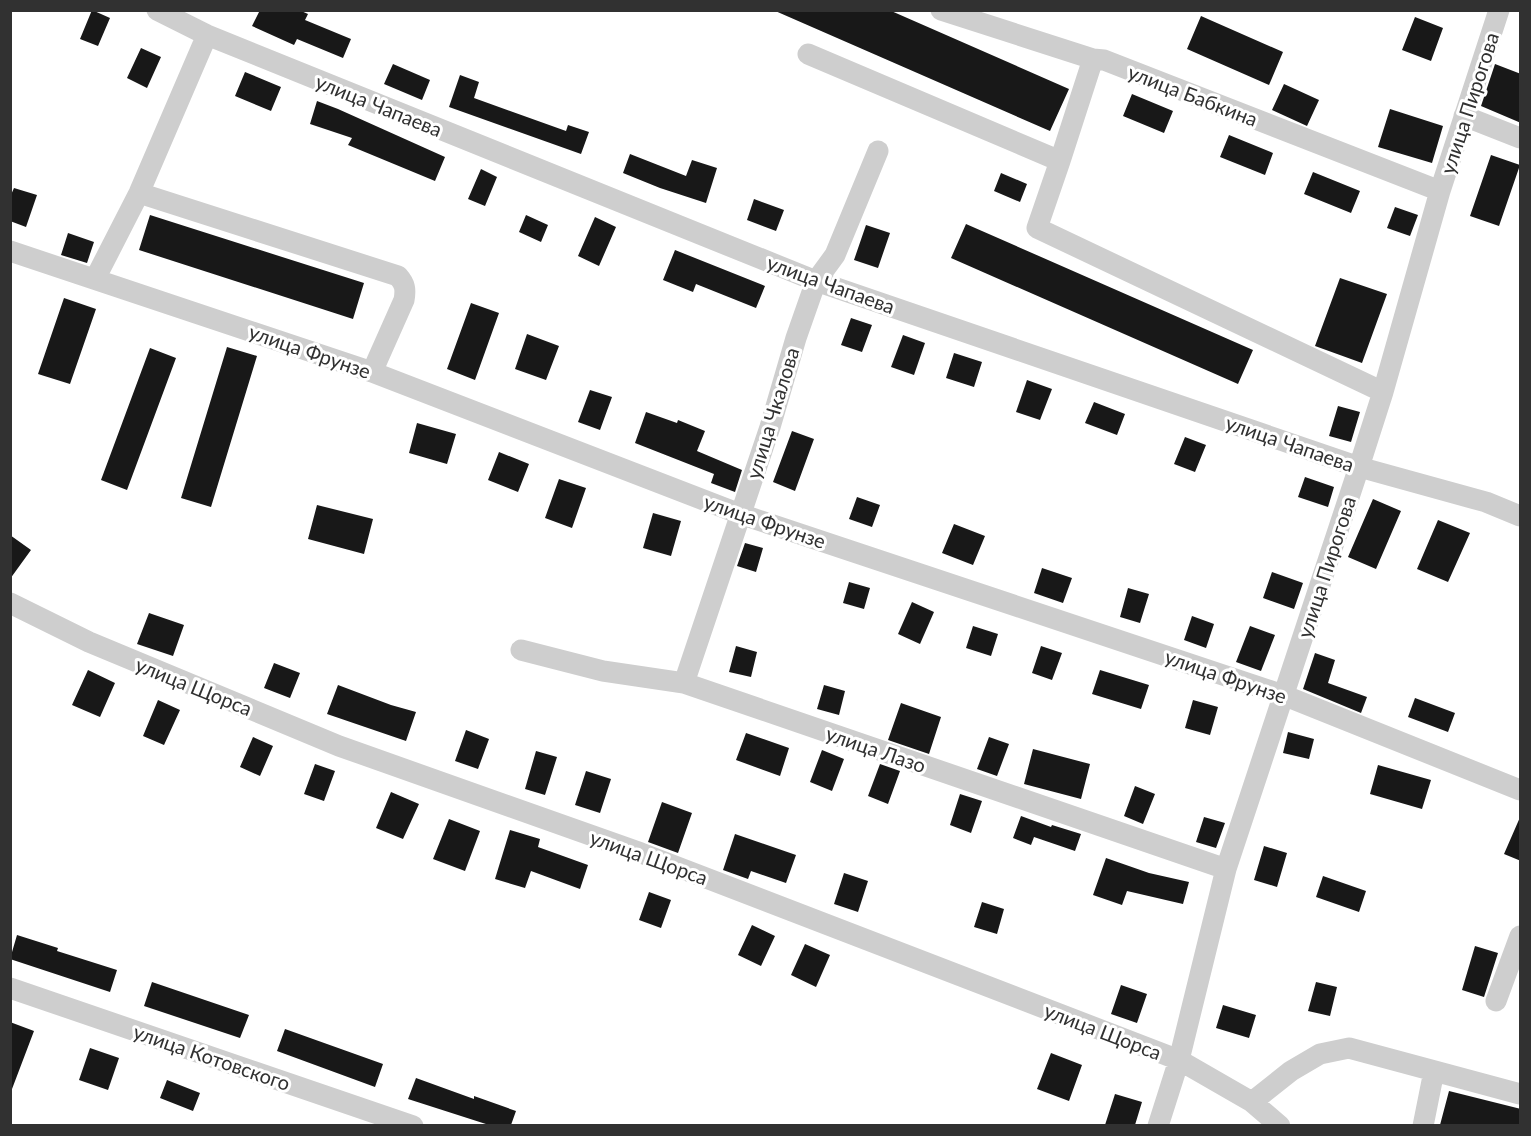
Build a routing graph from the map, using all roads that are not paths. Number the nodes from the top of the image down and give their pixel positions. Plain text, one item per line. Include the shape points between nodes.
1 (157, 10) edge
2 (941, 10) edge
3 (1499, 10) edge
4 (200, 25) edge
5 (808, 54) dead end
6 (1093, 59) junction
7 (1464, 116) junction
8 (1521, 138) edge
9 (878, 151) dead end
10 (1060, 161) junction
11 (1440, 191) junction
12 (139, 193) junction
13 (10, 251) edge
14 (95, 279) junction
15 (816, 281) junction
16 (372, 372) junction
17 (1383, 392) junction
18 (1359, 467) junction
19 (740, 514) junction
20 (1521, 516) edge
21 (10, 603) edge
22 (521, 650) dead end
23 (684, 683) junction
24 (1283, 695) junction
25 (1521, 790) edge
26 (1226, 869) junction
27 (1521, 936) edge
28 (10, 988) edge
29 (1496, 1001) dead end
30 (1179, 1060) junction
31 (1434, 1071) junction
32 (1521, 1094) edge
33 (1252, 1102) junction
34 (413, 1125) edge
35 (1158, 1125) edge
36 (1280, 1125) edge
37 (1423, 1125) edge

1 - 4 street, улица Чапаева
2 - 6 street, улица Бабкина
3 - 7 street, улица Пирогова
4 - 12 street
4 - 15 street, улица Чапаева
5 - 10 street
6 - 10 street
6 - 11 street, улица Бабкина
7 - 8 street
7 - 11 street, улица Пирогова
9 - 15 street, улица Чкалова via 835,255
10 - 17 street via 1037,228
11 - 17 street, улица Пирогова
12 - 14 street
12 - 16 street via 398,276 406,290 404,300
13 - 14 street, улица Фрунзе
14 - 16 street, улица Фрунзе
15 - 18 street, улица Чапаева
15 - 19 street, улица Чкалова
16 - 19 street, улица Фрунзе
17 - 18 street, улица Пирогова
18 - 20 street, улица Чапаева via 1486,501
18 - 24 street, улица Пирогова
19 - 23 street, улица Чкалова
19 - 24 street, улица Фрунзе
21 - 30 street, улица Щорса via 89,642 339,746 641,854
22 - 23 street, улица Лазо via 603,671
23 - 26 street, улица Лазо
24 - 25 street, улица Фрунзе
24 - 26 street, улица Пирогова
26 - 30 street, улица Пирогова
27 - 29 street
28 - 34 street, улица Котовского
30 - 33 street, улица Щорса
30 - 35 street, улица Пирогова
31 - 32 street
31 - 33 street via 1349,1048 1320,1054
31 - 37 street
33 - 36 street, улица Щорса

